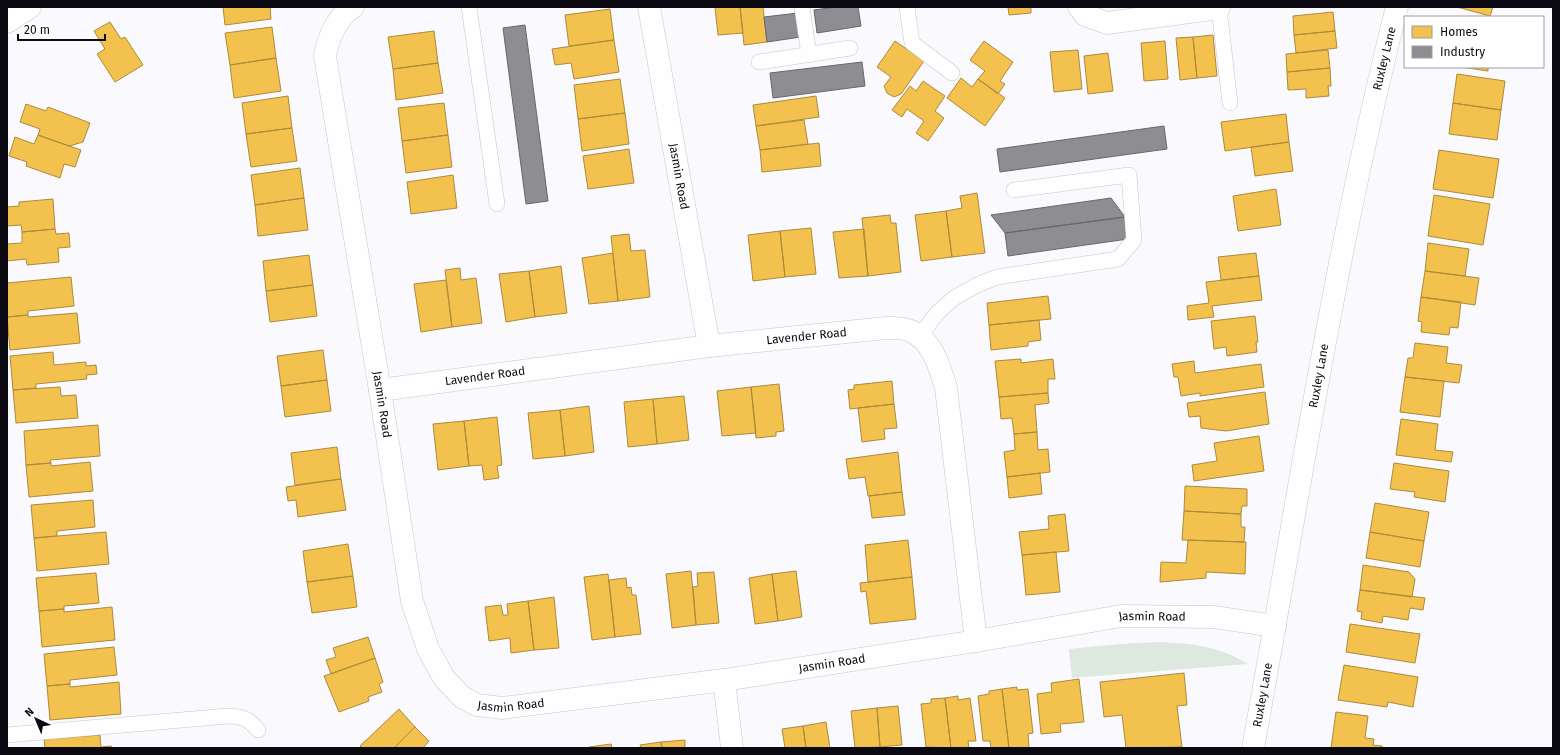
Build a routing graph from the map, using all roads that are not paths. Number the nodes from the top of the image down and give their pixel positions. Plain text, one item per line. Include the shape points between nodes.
1 (30, 7) edge
2 (469, 7) edge
3 (649, 7) edge
4 (802, 7) edge
5 (907, 7) edge
6 (1079, 7) edge
7 (1397, 7) edge
8 (1219, 8) edge
9 (344, 10) edge
10 (7, 22) edge
11 (850, 48) dead end
12 (809, 55) junction
13 (759, 62) dead end
14 (952, 72) dead end
15 (1230, 103) dead end
16 (1014, 190) dead end
17 (497, 204) dead end
18 (920, 336) junction
19 (709, 346) junction
20 (380, 390) junction
21 (1275, 626) junction
22 (976, 641) junction
23 (724, 680) junction
24 (258, 730) dead end
25 (7, 735) edge
26 (732, 748) edge
27 (1253, 748) edge

1 - 10 street
2 - 17 lane
3 - 19 street, Jasmin Road
4 - 12 lane
5 - 14 lane via 912,43
6 - 8 street via 1085,14 1107,23
7 - 21 street, Ruxley Lane via 1378,83 1324,348
8 - 15 lane
9 - 20 street, Jasmin Road via 327,43 325,56
11 - 12 lane
12 - 13 lane
16 - 18 lane via 1129,175 1134,240 1118,259 997,277 977,285 948,303
18 - 19 street, Lavender Road via 907,329 886,328
18 - 22 street via 938,361 946,388
19 - 20 street, Lavender Road
20 - 23 street, Jasmin Road via 412,601 428,649 444,678 462,697 477,705 502,708
21 - 22 street, Jasmin Road via 1214,617 1121,616
21 - 27 street, Ruxley Lane
22 - 23 street, Jasmin Road
23 - 26 street
24 - 25 lane via 241,716 228,716

